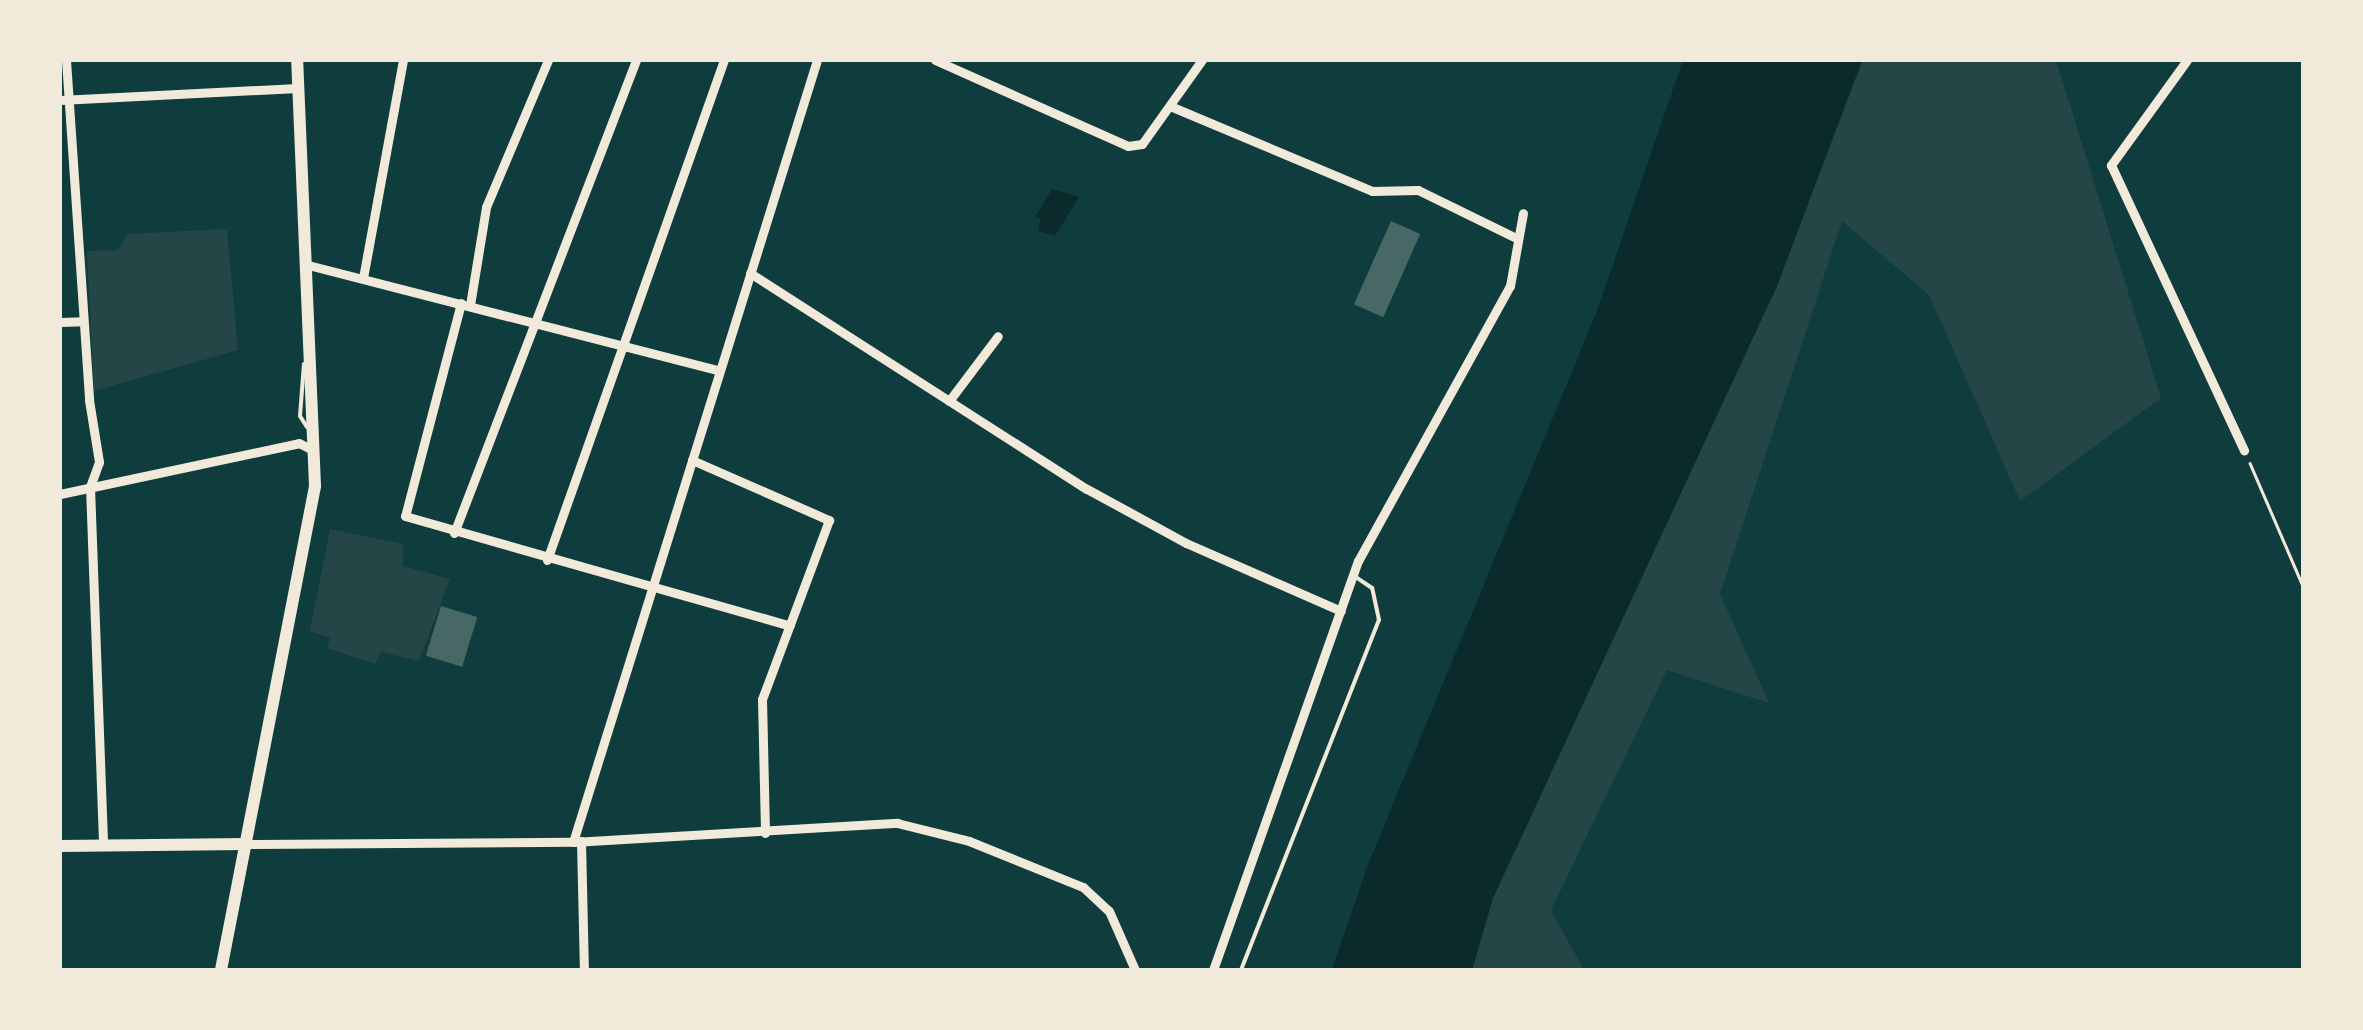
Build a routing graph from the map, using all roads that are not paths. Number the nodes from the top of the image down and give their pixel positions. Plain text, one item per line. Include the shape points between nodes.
1 (66, 60) edge
2 (297, 60) edge
3 (403, 60) edge
4 (548, 60) edge
5 (636, 60) edge
6 (724, 60) edge
7 (817, 60) edge
8 (935, 60) edge
9 (1202, 60) edge
10 (2187, 60) edge
11 (298, 88) junction
12 (64, 99) edge
13 (1170, 106) junction
14 (1523, 213) dead end
15 (1514, 237) junction
16 (308, 265) junction
17 (750, 274) junction
18 (363, 278) junction
19 (465, 304) junction
20 (83, 321) junction
21 (60, 322) edge
22 (535, 322) junction
23 (998, 336) dead end
24 (624, 347) junction
25 (720, 370) junction
26 (949, 401) junction
27 (313, 450) junction
28 (2244, 450) road end
29 (692, 460) junction
30 (90, 487) junction
31 (60, 494) edge
32 (454, 533) junction
33 (547, 560) junction
34 (1353, 576) junction
35 (652, 585) junction
36 (1341, 611) junction
37 (790, 626) junction
38 (765, 833) junction
39 (577, 842) junction
40 (246, 844) junction
41 (103, 845) junction
42 (60, 846) edge
43 (221, 970) edge
44 (584, 970) edge
45 (1135, 970) edge
46 (1212, 970) edge
47 (1241, 970) edge

1 - 12 street
2 - 11 main road
3 - 18 street
4 - 19 street via 486,207
5 - 22 street
6 - 24 street
7 - 17 street
8 - 13 street via 1128,146 1142,144
9 - 13 street
10 - 28 street via 2111,164
11 - 12 street
11 - 16 main road
12 - 20 street
13 - 15 street via 1372,191 1418,190
14 - 15 street
15 - 34 street via 1510,286
16 - 18 street
16 - 27 main road
17 - 25 street
17 - 26 street
18 - 19 street
19 - 22 street
19 - 32 street via 405,516
20 - 21 street
20 - 30 street via 99,462
22 - 24 street
22 - 32 street
23 - 26 street
24 - 25 street
24 - 33 street
25 - 29 street
26 - 36 street via 1186,543
27 - 30 street via 299,443
27 - 40 main road via 315,486
29 - 35 street
29 - 37 street via 829,520
30 - 31 street
30 - 41 street
32 - 33 street
33 - 35 street
34 - 36 street
34 - 47 lane via 1372,588 1379,620
35 - 37 street
35 - 39 street
36 - 46 street
37 - 38 street via 760,715
38 - 39 street
38 - 45 street via 898,824 969,841 1083,887 1108,911
39 - 40 street
39 - 44 street
40 - 41 main road
40 - 43 main road
41 - 42 main road

